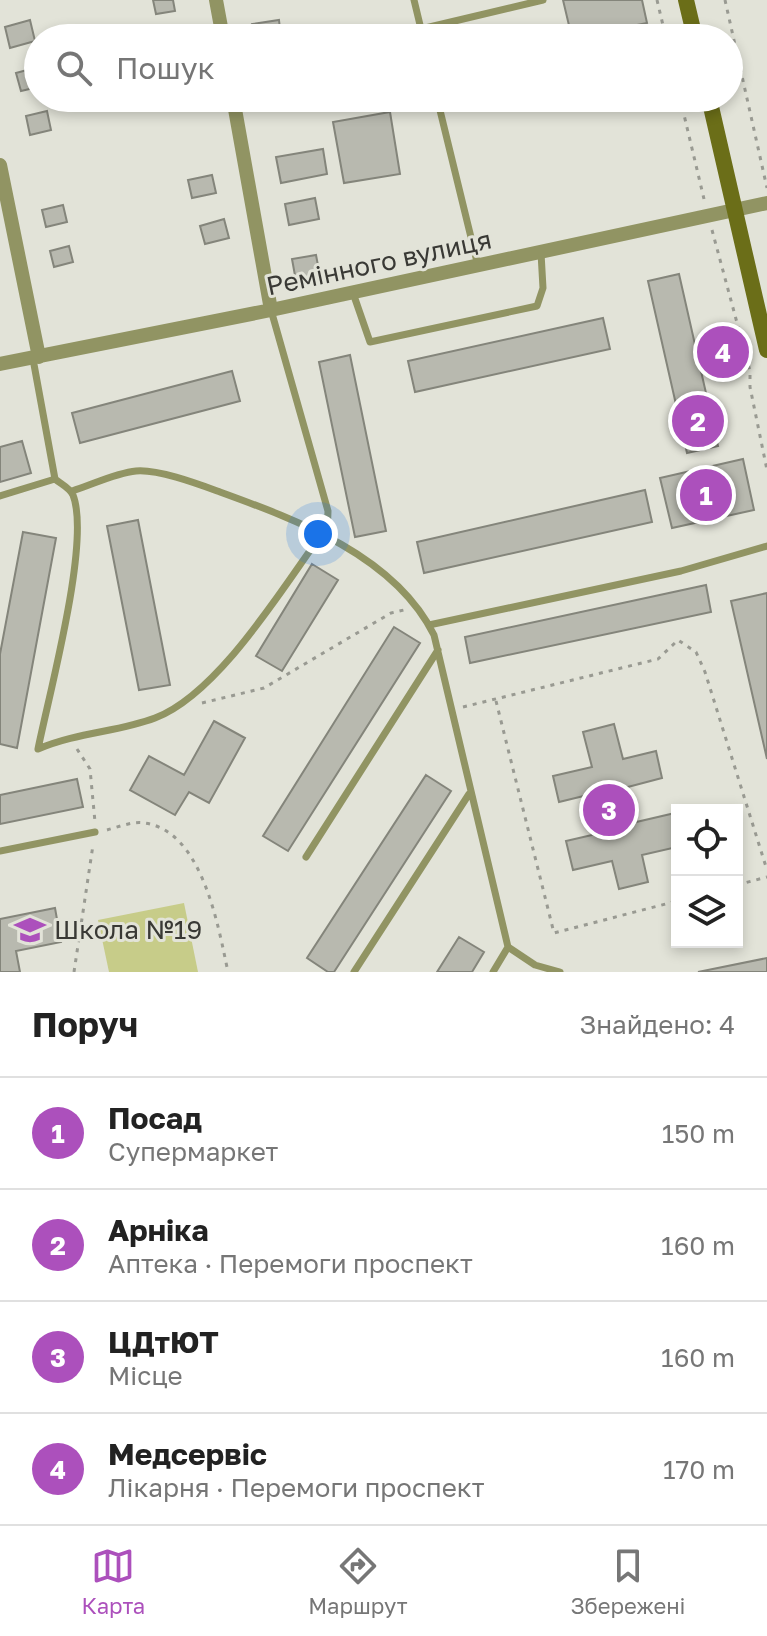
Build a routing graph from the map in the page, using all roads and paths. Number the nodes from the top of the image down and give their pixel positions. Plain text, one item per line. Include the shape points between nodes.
1 (216, 0) edge
2 (414, 0) edge
3 (543, 0) edge
4 (657, 0) edge
5 (686, 0) edge
6 (725, 0) edge
7 (220, 24) edge
8 (420, 24) edge
9 (442, 24) edge
10 (663, 24) edge
11 (692, 24) edge
12 (730, 24) edge
13 (743, 81) edge
14 (236, 112) edge
15 (440, 112) edge
16 (683, 112) edge
17 (712, 112) edge
18 (0, 165) edge
19 (767, 188) edge
20 (767, 203) edge
21 (735, 210) junction
22 (708, 215) junction
23 (541, 253) junction
24 (478, 266) junction
25 (353, 293) junction
26 (271, 310) junction
27 (767, 350) edge
28 (36, 358) junction
29 (0, 364) edge
30 (767, 470) edge
31 (55, 479) junction
32 (72, 491) junction
33 (0, 496) edge
34 (324, 537) junction
35 (767, 546) edge
36 (416, 607) junction
37 (429, 625) junction
38 (438, 650) junction
39 (496, 701) junction
40 (182, 706) junction
41 (451, 708) junction
42 (69, 735) junction
43 (469, 794) junction
44 (95, 832) junction
45 (0, 851) edge
46 (306, 857) dead end
47 (767, 870) edge
48 (767, 877) edge
49 (743, 883) edge
50 (671, 903) edge
51 (508, 947) junction
52 (74, 972) edge
53 (228, 972) edge
54 (354, 972) edge
55 (493, 972) edge
56 (560, 972) edge

1 - 7 street
2 - 8 lane
3 - 9 lane
4 - 10 path
5 - 11 main road
6 - 12 path
13 - 19 path
14 - 26 street
15 - 24 lane
16 - 22 path
17 - 21 main road
18 - 28 street
20 - 21 street, Ремінного вулиця
21 - 22 street, Ремінного вулиця
21 - 27 main road
22 - 23 street, Ремінного вулиця
22 - 30 path via 750,371
23 - 24 street, Ремінного вулиця
23 - 25 lane via 543,288 537,306 370,342
24 - 25 street, Ремінного вулиця
25 - 26 street, Ремінного вулиця
26 - 28 street, Ремінного вулиця
26 - 34 lane via 328,511
28 - 29 street, Ремінного вулиця
28 - 31 lane
31 - 32 lane
31 - 33 lane
32 - 34 lane via 138,471 192,481 298,521
32 - 42 lane via 78,551 38,749
34 - 36 lane via 376,567
34 - 40 lane via 250,634
35 - 37 lane via 681,571
36 - 37 lane
36 - 40 path via 391,613 264,688
37 - 38 lane
38 - 41 lane
38 - 46 lane
39 - 41 path
39 - 47 path via 658,659 678,640 696,652 705,672
39 - 50 path via 554,933
40 - 42 lane via 152,719
41 - 43 lane
42 - 44 path via 90,769
43 - 51 lane
43 - 54 lane
44 - 45 lane
44 - 52 path
44 - 53 path via 142,822 165,829 185,844 203,884
48 - 49 path
51 - 55 lane
51 - 56 lane via 535,965

